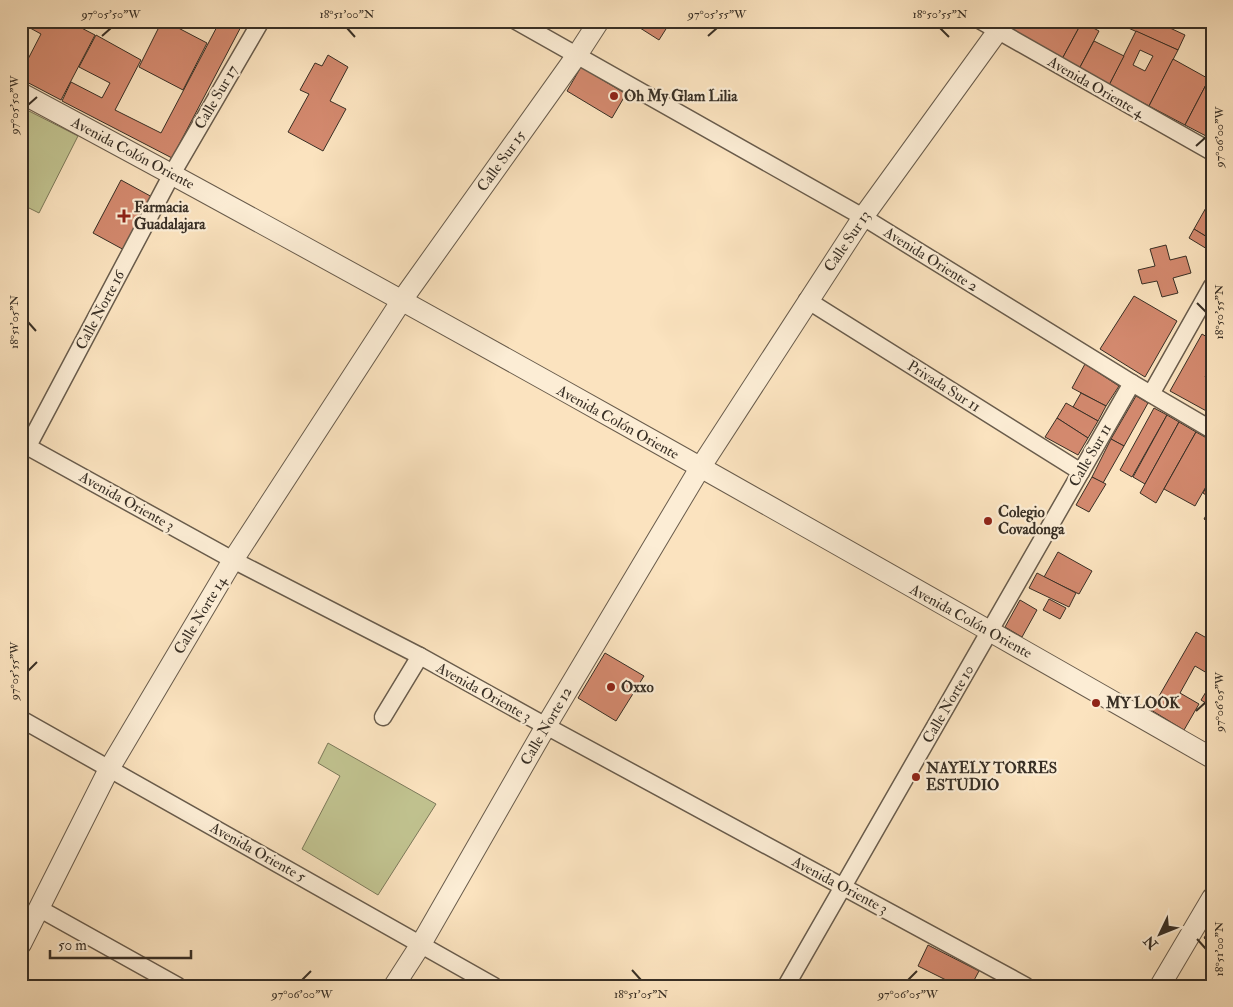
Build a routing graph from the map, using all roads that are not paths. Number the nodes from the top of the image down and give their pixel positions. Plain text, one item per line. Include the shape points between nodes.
1 (261, 21) edge
2 (516, 21) edge
3 (599, 21) edge
4 (980, 21) edge
5 (1002, 26) edge
6 (577, 55) junction
7 (21, 93) edge
8 (1212, 152) edge
9 (172, 174) junction
10 (863, 217) junction
11 (1212, 286) edge
12 (402, 300) junction
13 (807, 300) junction
14 (1132, 383) junction
15 (1151, 394) junction
16 (1212, 430) edge
17 (24, 444) edge
18 (700, 468) junction
19 (1081, 472) junction
20 (233, 560) junction
21 (990, 631) junction
22 (420, 656) junction
23 (383, 717) dead end
24 (21, 719) edge
25 (546, 726) junction
26 (1212, 758) edge
27 (109, 769) junction
28 (844, 886) junction
29 (1212, 898) edge
30 (40, 909) junction
31 (21, 944) edge
32 (421, 944) junction
33 (178, 986) edge
34 (394, 986) edge
35 (494, 986) edge
36 (786, 986) edge
37 (1026, 986) edge
38 (1160, 986) edge

1 - 9 street, Calle Sur 17
2 - 6 street, Avenida Oriente 2
3 - 6 street, Calle Sur 15
4 - 5 street, Avenida Oriente 4
5 - 8 street, Avenida Oriente 4
5 - 10 street, Calle Sur 13
6 - 10 street, Avenida Oriente 2
6 - 12 street, Calle Sur 15
7 - 9 street, Avenida Colón Oriente
9 - 12 street, Avenida Colón Oriente
9 - 17 street, Calle Norte 16
10 - 13 street, Calle Sur 13
10 - 14 street, Avenida Oriente 2
11 - 15 street
12 - 18 street, Avenida Colón Oriente
12 - 20 street, Calle Norte 14
13 - 18 street, Calle Sur 13
13 - 19 street, Privada Sur 11
14 - 15 street, Avenida Oriente 2
14 - 19 street, Calle Sur 11
15 - 16 street, Avenida Oriente 2
17 - 20 street, Avenida Oriente 3
18 - 21 street, Avenida Colón Oriente
18 - 25 street, Calle Norte 12
19 - 21 street, Calle Sur 11
20 - 22 street, Avenida Oriente 3
20 - 27 street, Calle Norte 14
21 - 26 street, Avenida Colón Oriente
21 - 28 street, Calle Norte 10
22 - 23 street
22 - 25 street, Avenida Oriente 3
24 - 27 street, Avenida Oriente 5
25 - 28 street, Avenida Oriente 3
25 - 32 street, Calle Norte 12
27 - 30 street, Calle Norte 14
27 - 32 street, Avenida Oriente 5
28 - 36 street, Calle Norte 10
28 - 37 street, Avenida Oriente 3
29 - 38 street
30 - 31 street, Calle Norte 14
30 - 33 street
32 - 34 street, Calle Norte 12
32 - 35 street, Avenida Oriente 5

